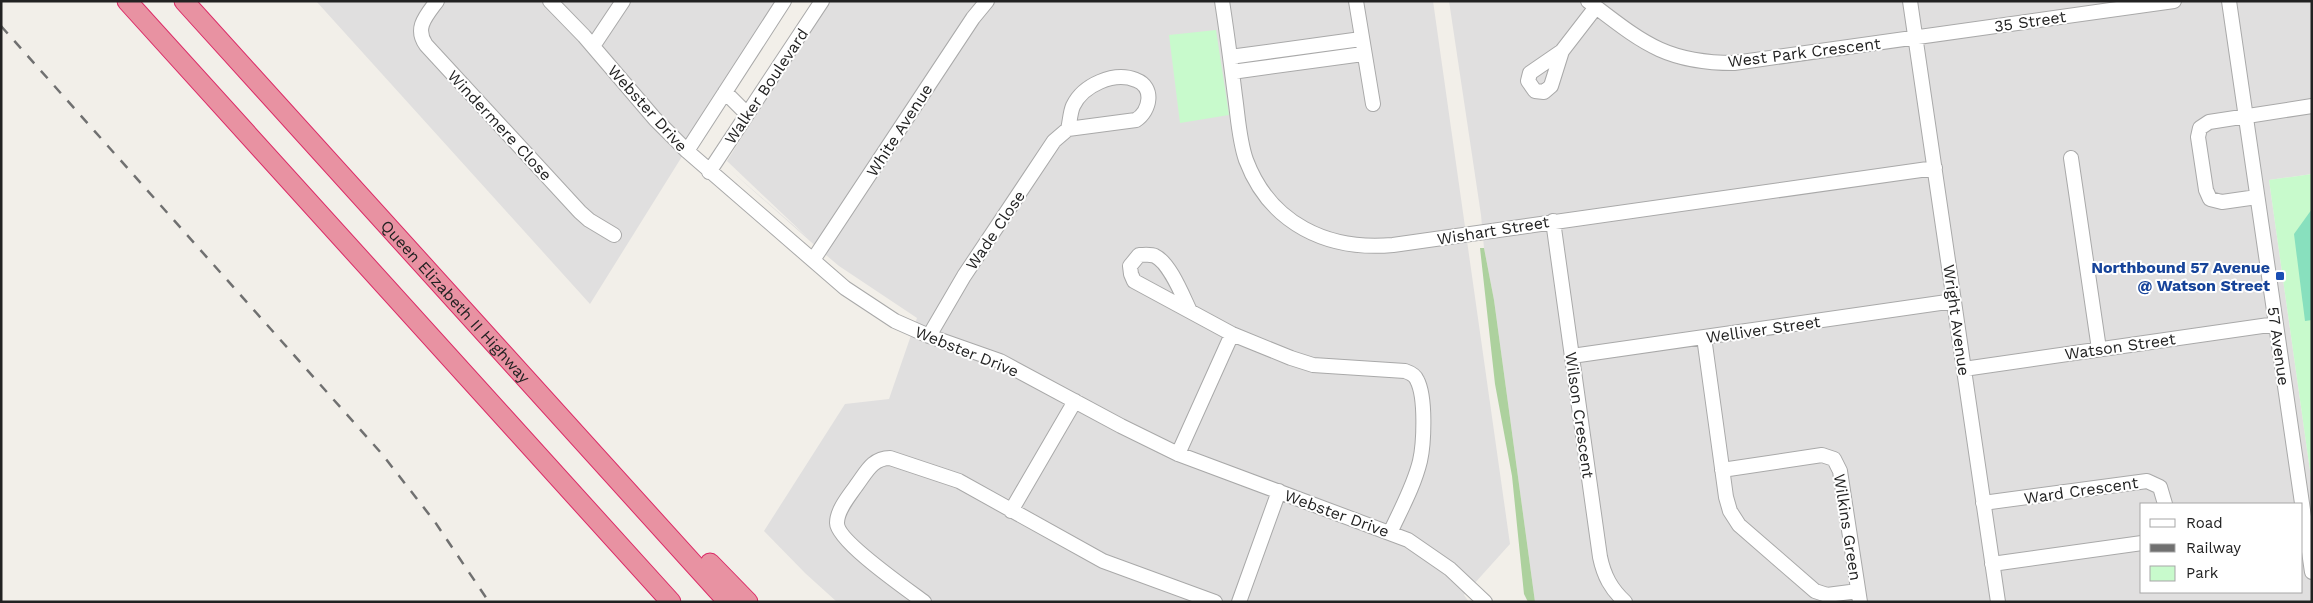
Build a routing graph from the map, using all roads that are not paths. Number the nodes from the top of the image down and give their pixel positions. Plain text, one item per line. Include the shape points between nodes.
1 (128, 1) edge
2 (184, 1) edge
3 (437, 1) edge
4 (550, 1) edge
5 (622, 1) edge
6 (784, 1) edge
7 (822, 1) edge
8 (987, 1) edge
9 (1222, 1) edge
10 (1356, 1) edge
11 (1910, 1) edge
12 (2174, 1) edge
13 (2228, 1) edge
14 (1592, 4) edge
15 (1916, 37) junction
16 (1361, 39) junction
17 (593, 46) junction
18 (1562, 51) dead end
19 (1364, 54) junction
20 (1230, 57) junction
21 (1232, 72) junction
22 (725, 92) junction
23 (1373, 104) dead end
24 (2312, 106) edge
25 (747, 114) junction
26 (2245, 116) junction
27 (1068, 129) junction
28 (687, 151) junction
29 (2071, 158) dead end
30 (1935, 168) junction
31 (709, 172) junction
32 (2257, 197) junction
33 (1553, 221) junction
34 (614, 234) dead end
35 (813, 260) junction
36 (1954, 300) junction
37 (1190, 311) junction
38 (2276, 324) junction
39 (1232, 334) junction
40 (929, 336) junction
41 (1704, 337) junction
42 (2099, 349) junction
43 (1572, 356) junction
44 (1964, 368) junction
45 (546, 401) junction
46 (1074, 401) junction
47 (1178, 454) junction
48 (1722, 470) junction
49 (1279, 492) junction
50 (575, 497) junction
51 (1983, 503) junction
52 (2165, 503) edge
53 (2302, 503) edge
54 (2303, 510) edge
55 (1012, 511) junction
56 (1390, 533) junction
57 (2140, 543) edge
58 (1992, 564) junction
59 (2312, 572) edge
60 (1859, 596) edge
61 (662, 602) edge
62 (671, 602) edge
63 (728, 602) edge
64 (748, 602) edge
65 (924, 602) edge
66 (1215, 602) edge
67 (1239, 602) edge
68 (1485, 602) edge
69 (1625, 602) edge
70 (1998, 602) edge

1 - 50 highway
2 - 45 highway, Queen Elizabeth II Highway
3 - 34 street, Windermere Close via 420,28 426,45 580,212
4 - 17 street, Webster Drive
5 - 17 street
6 - 22 street, Walker Boulevard
7 - 25 street, Walker Boulevard
8 - 35 street, White Avenue
9 - 20 street, Wishart Street
10 - 16 street
11 - 15 street, Wright Avenue
12 - 15 street, 35 Street
13 - 26 street, 57 Avenue
14 - 15 street, West Park Crescent via 1647,44 1674,55 1705,62 1747,62
14 - 18 street
15 - 30 street, Wright Avenue
16 - 19 street
16 - 20 street
17 - 28 street, Webster Drive
19 - 21 street
19 - 23 street
20 - 21 street, Wishart Street
21 - 33 street, Wishart Street via 1242,142 1253,176 1277,209 1312,234 1337,243 1376,246
22 - 25 street
22 - 28 street, Walker Boulevard
24 - 26 street
25 - 31 street, Walker Boulevard
26 - 32 street, 57 Avenue
26 - 32 street via 2208,122 2202,126 2198,137 2210,198 2222,202
27 - 27 street via 1136,120 1148,107 1146,88 1127,78 1093,85 1072,107
27 - 40 street, Wade Close via 1046,152 959,284
28 - 31 street, Webster Drive
29 - 42 street
30 - 33 street, Wishart Street
30 - 36 street, Wright Avenue
31 - 35 street, Webster Drive
32 - 38 street, 57 Avenue
33 - 43 street, Wilson Crescent
35 - 40 street, Webster Drive via 872,307
36 - 41 street, Welliver Street
36 - 44 street, Wright Avenue
37 - 37 street via 1162,261 1155,256 1139,255 1130,266 1134,281
37 - 39 street
38 - 42 street, Watson Street
38 - 53 street, 57 Avenue
39 - 47 street
39 - 56 street via 1313,365 1413,374 1422,400 1420,460
40 - 46 street, Webster Drive via 1000,361
41 - 43 street, Welliver Street
41 - 48 street, Wilkins Green
42 - 44 street, Watson Street
43 - 69 street, Wilson Crescent via 1602,565 1610,586
44 - 51 street, Wright Avenue
45 - 63 highway, Queen Elizabeth II Highway
45 - 64 highway via 607,456
46 - 47 street, Webster Drive
46 - 55 street
47 - 49 street, Webster Drive
48 - 60 street, Wilkins Green via 1730,511 1739,525 1815,591 1827,595
48 - 60 street, Wilkins Green via 1822,455 1834,459 1840,471
49 - 56 street, Webster Drive
49 - 67 street
50 - 61 highway
50 - 62 highway
51 - 52 street, Ward Crescent via 2147,481 2160,486
51 - 58 street, Wright Avenue
54 - 59 street, 57 Avenue
55 - 65 street via 934,472 890,458 872,464 843,506 836,521 838,529 842,537
55 - 66 street via 1103,561
56 - 68 street, Webster Drive via 1429,553 1464,580
57 - 58 street
58 - 70 street, Wright Avenue

